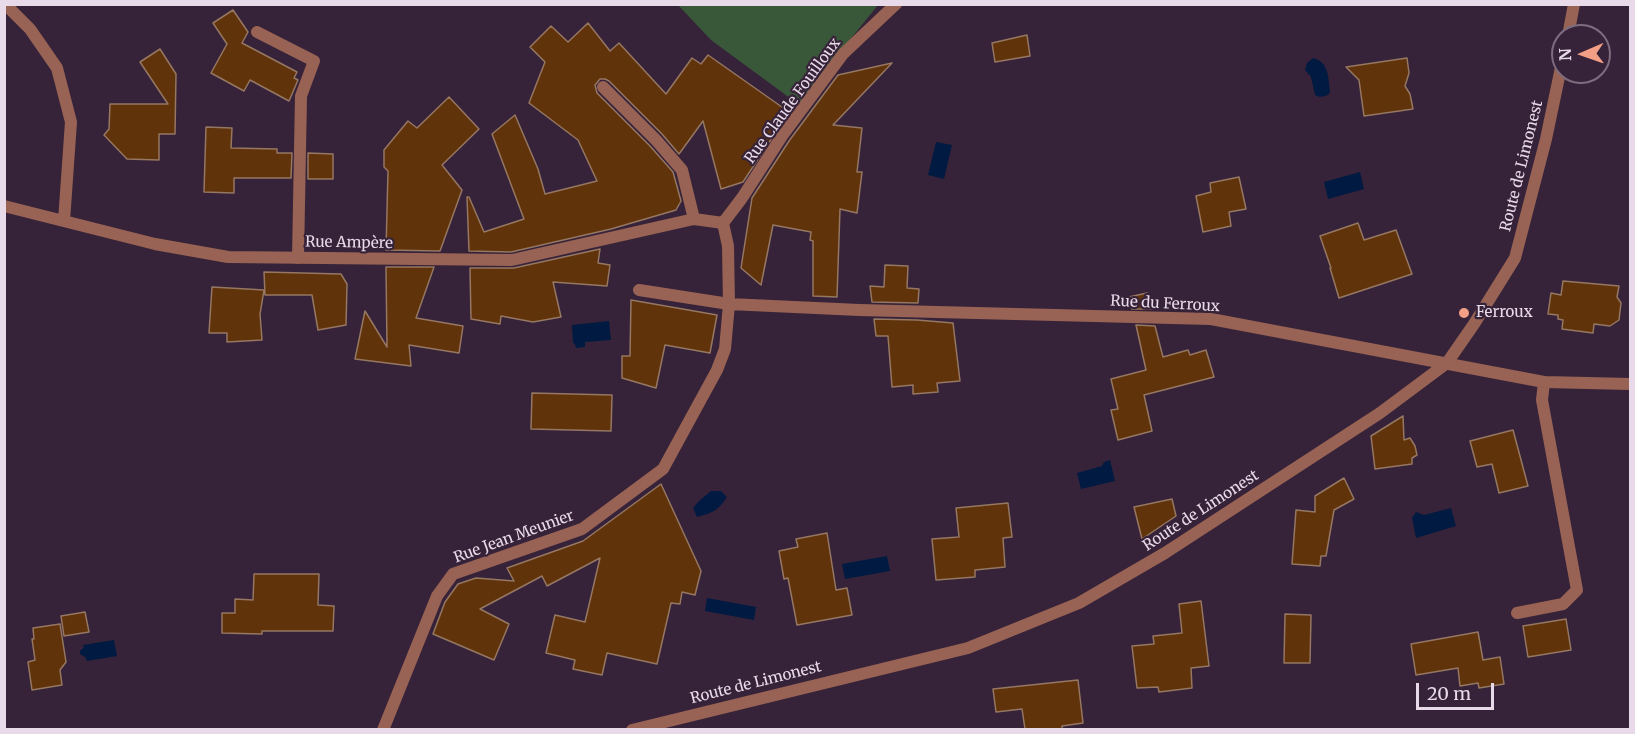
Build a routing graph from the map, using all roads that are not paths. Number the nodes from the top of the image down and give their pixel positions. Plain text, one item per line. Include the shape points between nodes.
1 (6, 4) edge
2 (896, 4) edge
3 (1574, 4) edge
4 (1570, 24) edge
5 (257, 32) dead end
6 (1558, 84) edge
7 (603, 87) dead end
8 (4, 206) edge
9 (694, 219) junction
10 (64, 221) junction
11 (723, 223) junction
12 (298, 258) junction
13 (639, 290) dead end
14 (729, 304) junction
15 (1447, 363) junction
16 (1544, 382) junction
17 (1630, 384) edge
18 (1517, 613) dead end
19 (383, 729) edge
20 (632, 729) edge

1 - 10 street via 30,29 57,68 71,122
2 - 11 street, Rue Claude Fouilloux via 843,54
3 - 4 street
5 - 12 street via 314,61 301,96
6 - 15 street, Route de Limonest via 1515,258
7 - 9 street via 682,170
8 - 10 street, Rue Ampère
9 - 11 street
9 - 12 street, Rue Ampère via 512,260
10 - 12 street, Rue Ampère via 228,257
11 - 14 street, Rue Jean Meunier via 728,246
13 - 14 street, Rue du Ferroux
14 - 15 street, Rue du Ferroux via 1211,319
14 - 19 street, Rue Jean Meunier via 725,349 717,370 663,469 582,529 453,574 437,596
15 - 16 street, Rue du Ferroux
15 - 20 street, Route de Limonest via 1380,413 1165,553 1079,603 968,648
16 - 17 street, Rue du Ferroux
16 - 18 street via 1542,400 1577,590 1563,604

